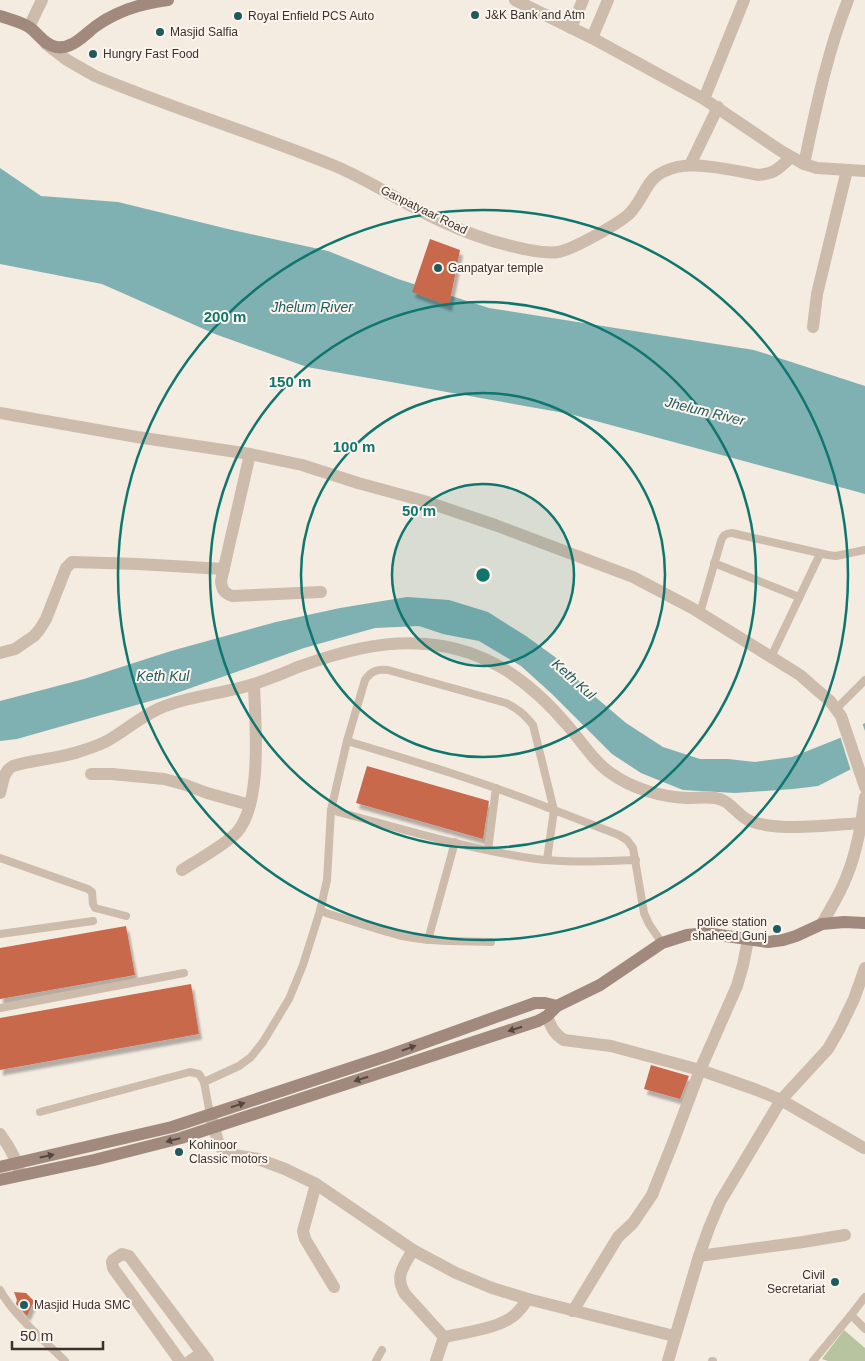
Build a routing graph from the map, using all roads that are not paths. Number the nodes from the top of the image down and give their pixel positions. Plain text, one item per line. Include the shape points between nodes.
1 (42, 0) edge
2 (168, 0) edge
3 (515, 0) edge
4 (584, 0) edge
5 (608, 0) edge
6 (744, 0) edge
7 (848, 0) edge
8 (0, 16) edge
9 (29, 27) junction
10 (571, 28) junction
11 (592, 38) junction
12 (46, 44) junction
13 (704, 99) junction
14 (718, 107) junction
15 (791, 157) junction
16 (804, 164) junction
17 (690, 165) junction
18 (848, 170) junction
19 (865, 170) edge
20 (813, 327) dead end
21 (0, 413) edge
22 (250, 454) junction
23 (865, 550) edge
24 (820, 554) junction
25 (714, 563) junction
26 (224, 569) junction
27 (322, 592) dead end
28 (800, 597) junction
29 (700, 613) junction
30 (0, 653) edge
31 (771, 657) junction
32 (865, 680) edge
33 (254, 684) junction
34 (838, 713) junction
35 (347, 741) junction
36 (91, 774) dead end
37 (864, 785) edge
38 (496, 788) junction
39 (0, 793) edge
40 (865, 797) edge
41 (250, 805) junction
42 (331, 810) junction
43 (554, 810) junction
44 (861, 823) junction
45 (455, 842) junction
46 (488, 850) junction
47 (0, 858) edge
48 (546, 860) junction
49 (636, 860) junction
50 (182, 870) dead end
51 (320, 911) junction
52 (126, 916) dead end
53 (93, 921) dead end
54 (865, 923) edge
55 (822, 924) junction
56 (0, 934) edge
57 (428, 940) junction
58 (748, 940) junction
59 (491, 942) dead end
60 (662, 943) junction
61 (865, 968) edge
62 (184, 973) dead end
63 (557, 1006) junction
64 (0, 1008) edge
65 (547, 1016) junction
66 (700, 1070) junction
67 (204, 1082) junction
68 (781, 1100) junction
69 (40, 1112) dead end
70 (210, 1114) junction
71 (214, 1128) junction
72 (0, 1134) edge
73 (864, 1148) edge
74 (0, 1167) edge
75 (19, 1169) junction
76 (0, 1180) edge
77 (316, 1184) junction
78 (845, 1235) dead end
79 (413, 1250) junction
80 (699, 1256) junction
81 (334, 1287) dead end
82 (0, 1290) edge
83 (865, 1297) edge
84 (528, 1299) junction
85 (573, 1310) junction
86 (852, 1315) junction
87 (865, 1329) edge
88 (674, 1336) junction
89 (444, 1337) junction
90 (382, 1350) dead end
91 (205, 1357) edge
92 (66, 1361) edge
93 (180, 1361) edge
94 (190, 1361) edge
95 (376, 1361) edge
96 (436, 1361) edge
97 (668, 1361) edge
98 (813, 1361) edge

1 - 9 street
2 - 12 main road via 130,8 97,25 70,45 58,48
3 - 10 street
4 - 10 street
5 - 11 street
6 - 13 street
7 - 16 street via 822,82
8 - 9 main road
9 - 12 main road
10 - 11 street
11 - 13 street
12 - 17 street, Ganpatyaar Road via 95,76 338,168 464,231 527,250 547,253 570,249 629,214 651,180 658,175
13 - 14 street
14 - 15 street
14 - 17 street
15 - 16 street
15 - 17 street, Ganpatyaar Road via 779,168 759,175
16 - 18 street
18 - 19 street
18 - 20 street via 817,294
21 - 22 street
22 - 26 street
22 - 29 street via 302,465 495,525 633,577
23 - 24 lane via 836,556
24 - 25 lane via 727,533 722,536
24 - 28 lane
25 - 28 lane
25 - 29 lane
26 - 27 street via 221,587 232,596
26 - 30 street via 72,562 66,568 40,629 15,649
28 - 31 lane
29 - 31 street
31 - 34 street via 800,675 830,701
32 - 34 lane
33 - 39 street via 167,705 81,752 13,766 5,774
33 - 41 street via 255,769
33 - 44 street via 350,650 382,644 405,642 456,649 497,664 516,676 552,708 595,759 628,783 656,795 722,799 750,821 772,826
34 - 37 street
35 - 38 lane
35 - 42 lane
35 - 43 lane via 365,680 378,670 506,703 518,709 533,725
36 - 41 street via 164,779
38 - 43 lane
38 - 46 lane
40 - 44 street
41 - 50 street via 242,826 234,836
42 - 45 lane
42 - 51 lane via 327,880
43 - 48 lane
43 - 49 lane via 619,835 633,848
44 - 55 street via 846,880
45 - 46 lane
45 - 57 lane
46 - 48 lane
47 - 52 lane via 88,889 92,892 96,908
48 - 49 lane
49 - 60 lane via 644,913
51 - 57 lane via 399,935
51 - 67 lane via 290,999 263,1042 239,1066
53 - 56 lane
54 - 55 main road
55 - 58 main road via 783,940
57 - 59 lane
58 - 60 main road via 705,934
58 - 66 street via 737,986
60 - 63 main road via 600,985
61 - 68 street via 854,999 828,1048
62 - 64 lane
63 - 65 main road
70 -> 63 main road via 535,1003
65 - 66 street via 552,1029 564,1040 611,1046
65 -> 71 main road
66 - 68 street
66 - 85 street via 652,1195 618,1237
67 - 69 lane via 199,1074 190,1072
67 - 70 lane
68 - 73 street
68 - 80 street via 720,1202
70 - 71 street
75 -> 70 main road
71 -> 75 main road via 103,1157
71 - 77 street via 219,1145 228,1154 258,1159
72 - 75 street via 9,1145
74 - 75 main road
75 - 76 main road
77 - 79 street
77 - 81 street via 303,1231 304,1240
78 - 80 street
79 - 84 street via 492,1288
79 - 89 street via 401,1273 401,1287
80 - 88 street
82 - 92 lane via 16,1313
83 - 86 lane
84 - 85 street
84 - 89 street via 510,1319 497,1325
85 - 88 street
86 - 87 lane
86 - 98 lane
88 - 97 street
89 - 96 street
90 - 95 lane
91 - 93 street via 129,1256 122,1254 113,1260 113,1268
91 - 94 street

